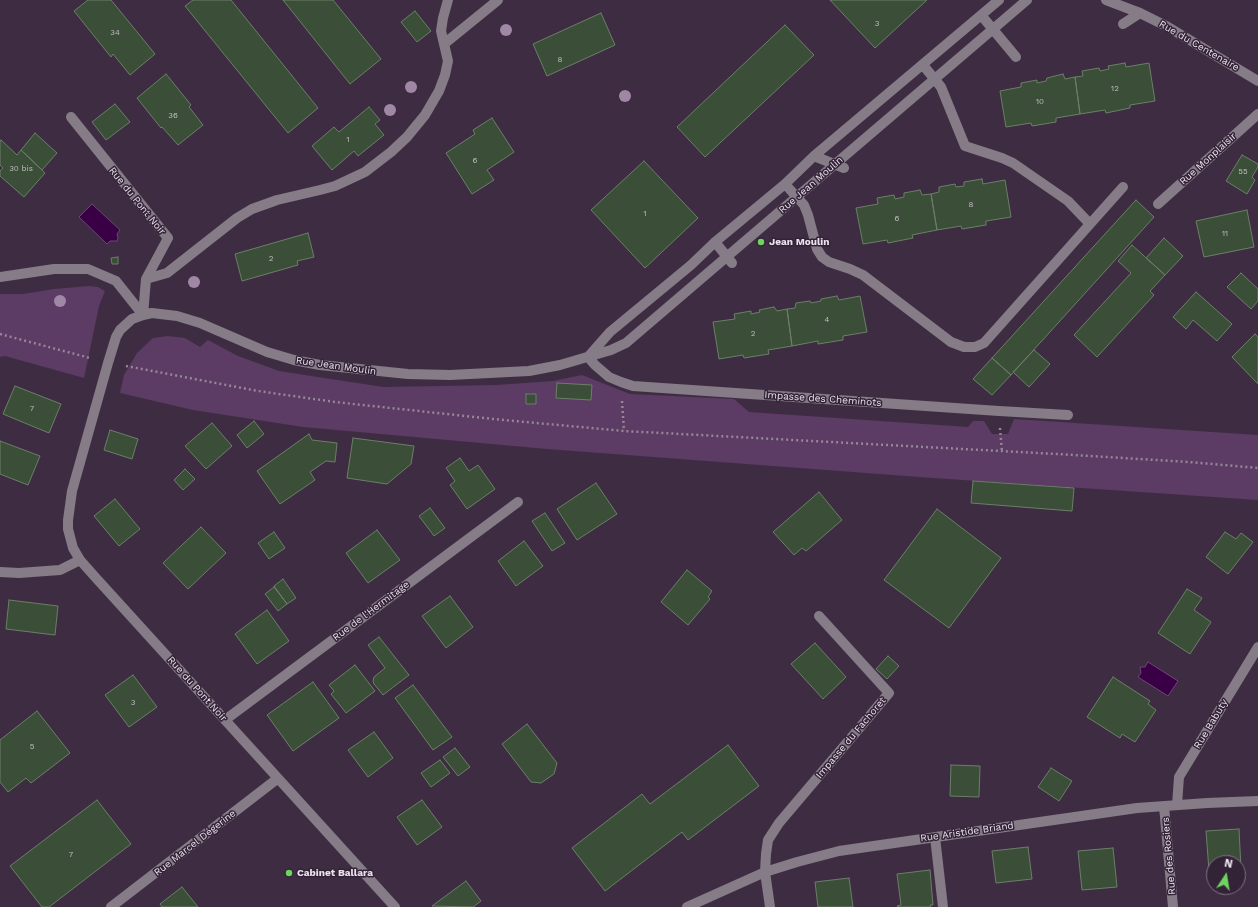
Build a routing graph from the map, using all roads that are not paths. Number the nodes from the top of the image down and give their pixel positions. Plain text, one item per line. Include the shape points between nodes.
1 (448, 0) edge
2 (498, 0) edge
3 (999, 0) edge
4 (1027, 0) edge
5 (1106, 0) edge
6 (1131, 0) edge
7 (1140, 13) junction
8 (981, 15) junction
9 (1122, 24) dead end
10 (993, 29) junction
11 (444, 44) junction
12 (1016, 56) dead end
13 (923, 65) junction
14 (935, 79) junction
15 (1258, 81) edge
16 (1258, 114) edge
17 (70, 117) dead end
18 (814, 156) junction
19 (839, 166) junction
20 (785, 184) junction
21 (1124, 187) dead end
22 (797, 198) junction
23 (1158, 204) dead end
24 (1090, 224) junction
25 (715, 242) junction
26 (729, 260) junction
27 (0, 277) edge
28 (146, 279) junction
29 (143, 315) junction
30 (588, 357) junction
31 (1068, 415) dead end
32 (86, 445) joint
33 (518, 502) dead end
34 (80, 560) junction
35 (0, 572) edge
36 (819, 616) dead end
37 (1258, 647) edge
38 (224, 720) junction
39 (277, 779) junction
40 (1258, 801) edge
41 (1177, 805) junction
42 (1164, 806) junction
43 (934, 837) junction
44 (765, 872) junction
45 (111, 907) edge
46 (395, 907) edge
47 (687, 907) edge
48 (770, 907) edge
49 (943, 907) edge
50 (1173, 907) edge

1 - 11 street via 441,31
2 - 11 street
3 - 8 street, Rue Jean Moulin
4 - 10 street, Rue Jean Moulin
5 - 7 street, Rue du Centenaire
6 - 7 street, Rue du Centenaire
7 - 9 street
7 - 15 street, Rue du Centenaire via 1174,30
8 - 10 street
8 - 13 street, Rue Jean Moulin
10 - 12 street
10 - 14 street, Rue Jean Moulin
11 - 28 street via 448,61 445,76 433,103 407,137 379,162 365,172 335,186 252,209 167,273
13 - 14 street
13 - 18 street, Rue Jean Moulin
14 - 19 street, Rue Jean Moulin
14 - 24 street via 941,87 965,146 1013,163 1068,201
16 - 23 street, Rue Monplaisir
17 - 28 street, Rue du Pont Noir via 168,238
18 - 19 street
18 - 20 street, Rue Jean Moulin
19 - 22 street, Rue Jean Moulin
20 - 22 street
20 - 25 street, Rue Jean Moulin
21 - 24 street
22 - 24 street via 808,214 817,249 822,257 863,275 951,342 975,348 984,343
22 - 26 street, Rue Jean Moulin
25 - 26 street
25 - 30 street, Rue Jean Moulin via 610,332
26 - 30 street, Rue Jean Moulin via 626,343
27 - 29 street via 54,269 88,269 116,281
28 - 29 street, Rue du Pont Noir
29 - 30 street, Rue Jean Moulin via 165,314 188,319 267,352 294,360 389,373 450,375 528,371
29 - 32 street, Rue Jean Moulin via 132,319 116,337
30 - 31 street, Impasse des Cheminots via 609,377 633,386
32 - 34 street, Rue du Pont Noir via 72,491 68,520 70,539
33 - 38 street, Rue de l'Hermitage
34 - 35 street via 60,570
34 - 38 street, Rue du Pont Noir
36 - 44 street, Impasse du Fachoret via 889,693 779,822 768,840
37 - 41 street, Rue Babuty via 1179,776
38 - 39 street, Rue du Pont Noir
39 - 45 street, Rue Marcel Dégerine
39 - 46 street, Rue du Pont Noir
40 - 41 street, Rue Aristide Briand
41 - 42 street, Rue Aristide Briand
42 - 43 street, Rue Aristide Briand
42 - 50 street, Rue des Rosiers
43 - 44 street, Rue Aristide Briand via 840,851
43 - 49 street
44 - 47 street, Rue Aristide Briand
44 - 48 street

